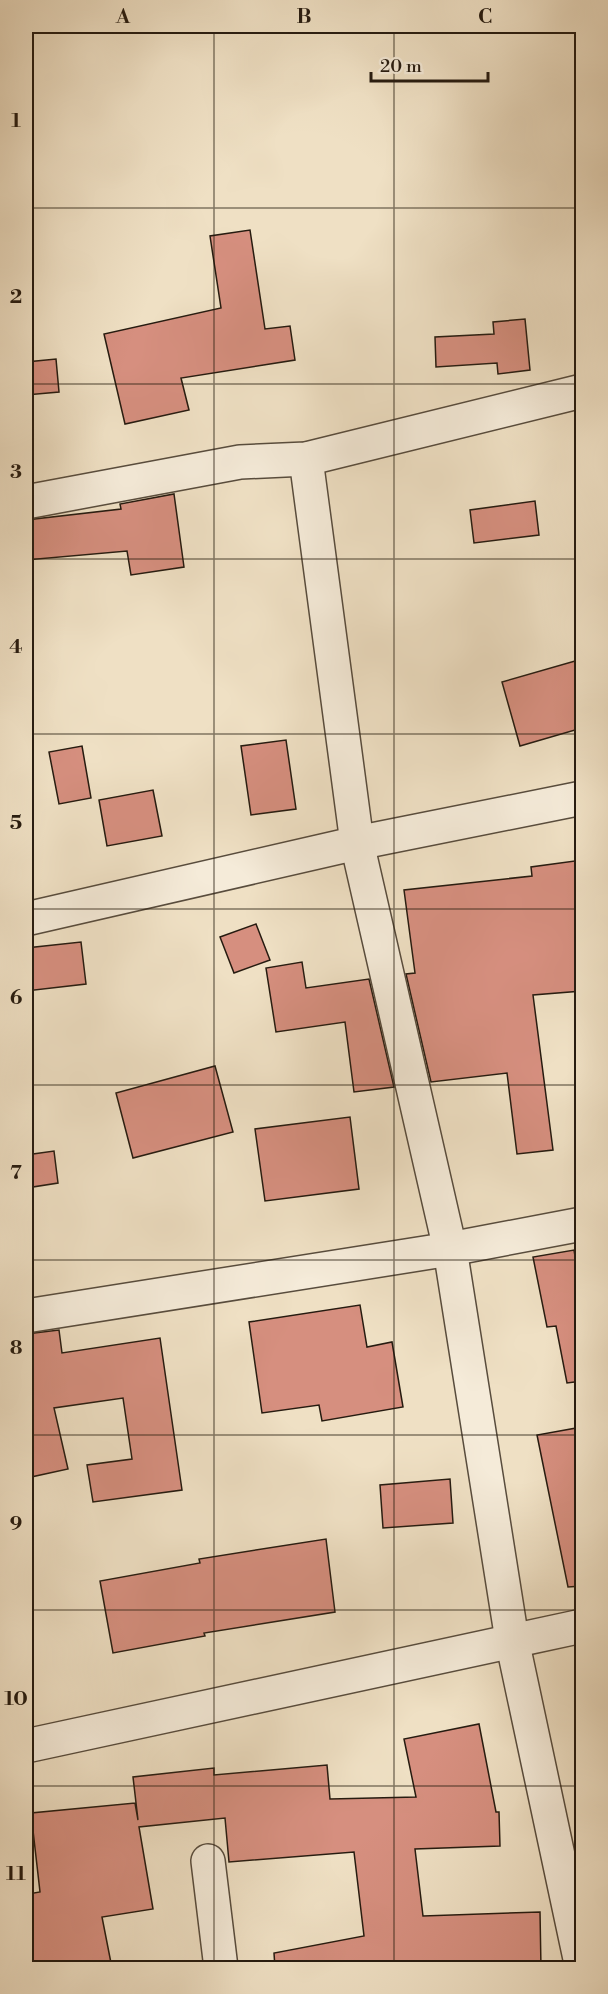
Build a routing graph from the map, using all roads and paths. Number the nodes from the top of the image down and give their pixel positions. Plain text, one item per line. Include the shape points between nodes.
1 (582, 391) edge
2 (306, 459) junction
3 (26, 502) edge
4 (582, 798) edge
5 (357, 843) junction
6 (26, 919) edge
7 (582, 1224) edge
8 (450, 1249) junction
9 (26, 1316) edge
10 (582, 1626) edge
11 (512, 1640) junction
12 (26, 1746) edge
13 (208, 1861) dead end
14 (221, 1968) edge
15 (582, 1968) edge

1 - 2 street
2 - 3 street via 240,462
2 - 5 street
4 - 5 street
5 - 6 street
5 - 8 street
7 - 8 street
8 - 9 street
8 - 11 street
10 - 11 street
11 - 12 street
11 - 15 street
13 - 14 street

